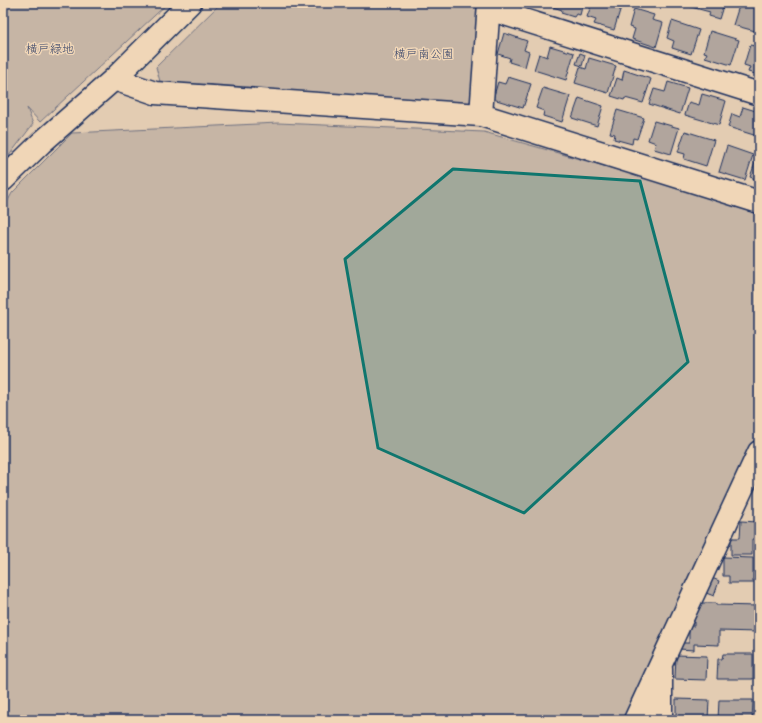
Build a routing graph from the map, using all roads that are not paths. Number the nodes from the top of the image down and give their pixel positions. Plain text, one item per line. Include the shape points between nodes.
1 (190, 3) edge
2 (489, 6) edge
3 (114, 79) junction
4 (759, 94) edge
5 (481, 115) junction
6 (3, 180) edge
7 (759, 202) edge
8 (759, 452) edge
9 (662, 662) junction
10 (635, 720) edge
11 (661, 720) edge

1 - 3 street
2 - 4 street
2 - 5 street
3 - 5 street via 155,93
3 - 6 street
5 - 7 street
8 - 9 street
9 - 10 street
9 - 11 street

